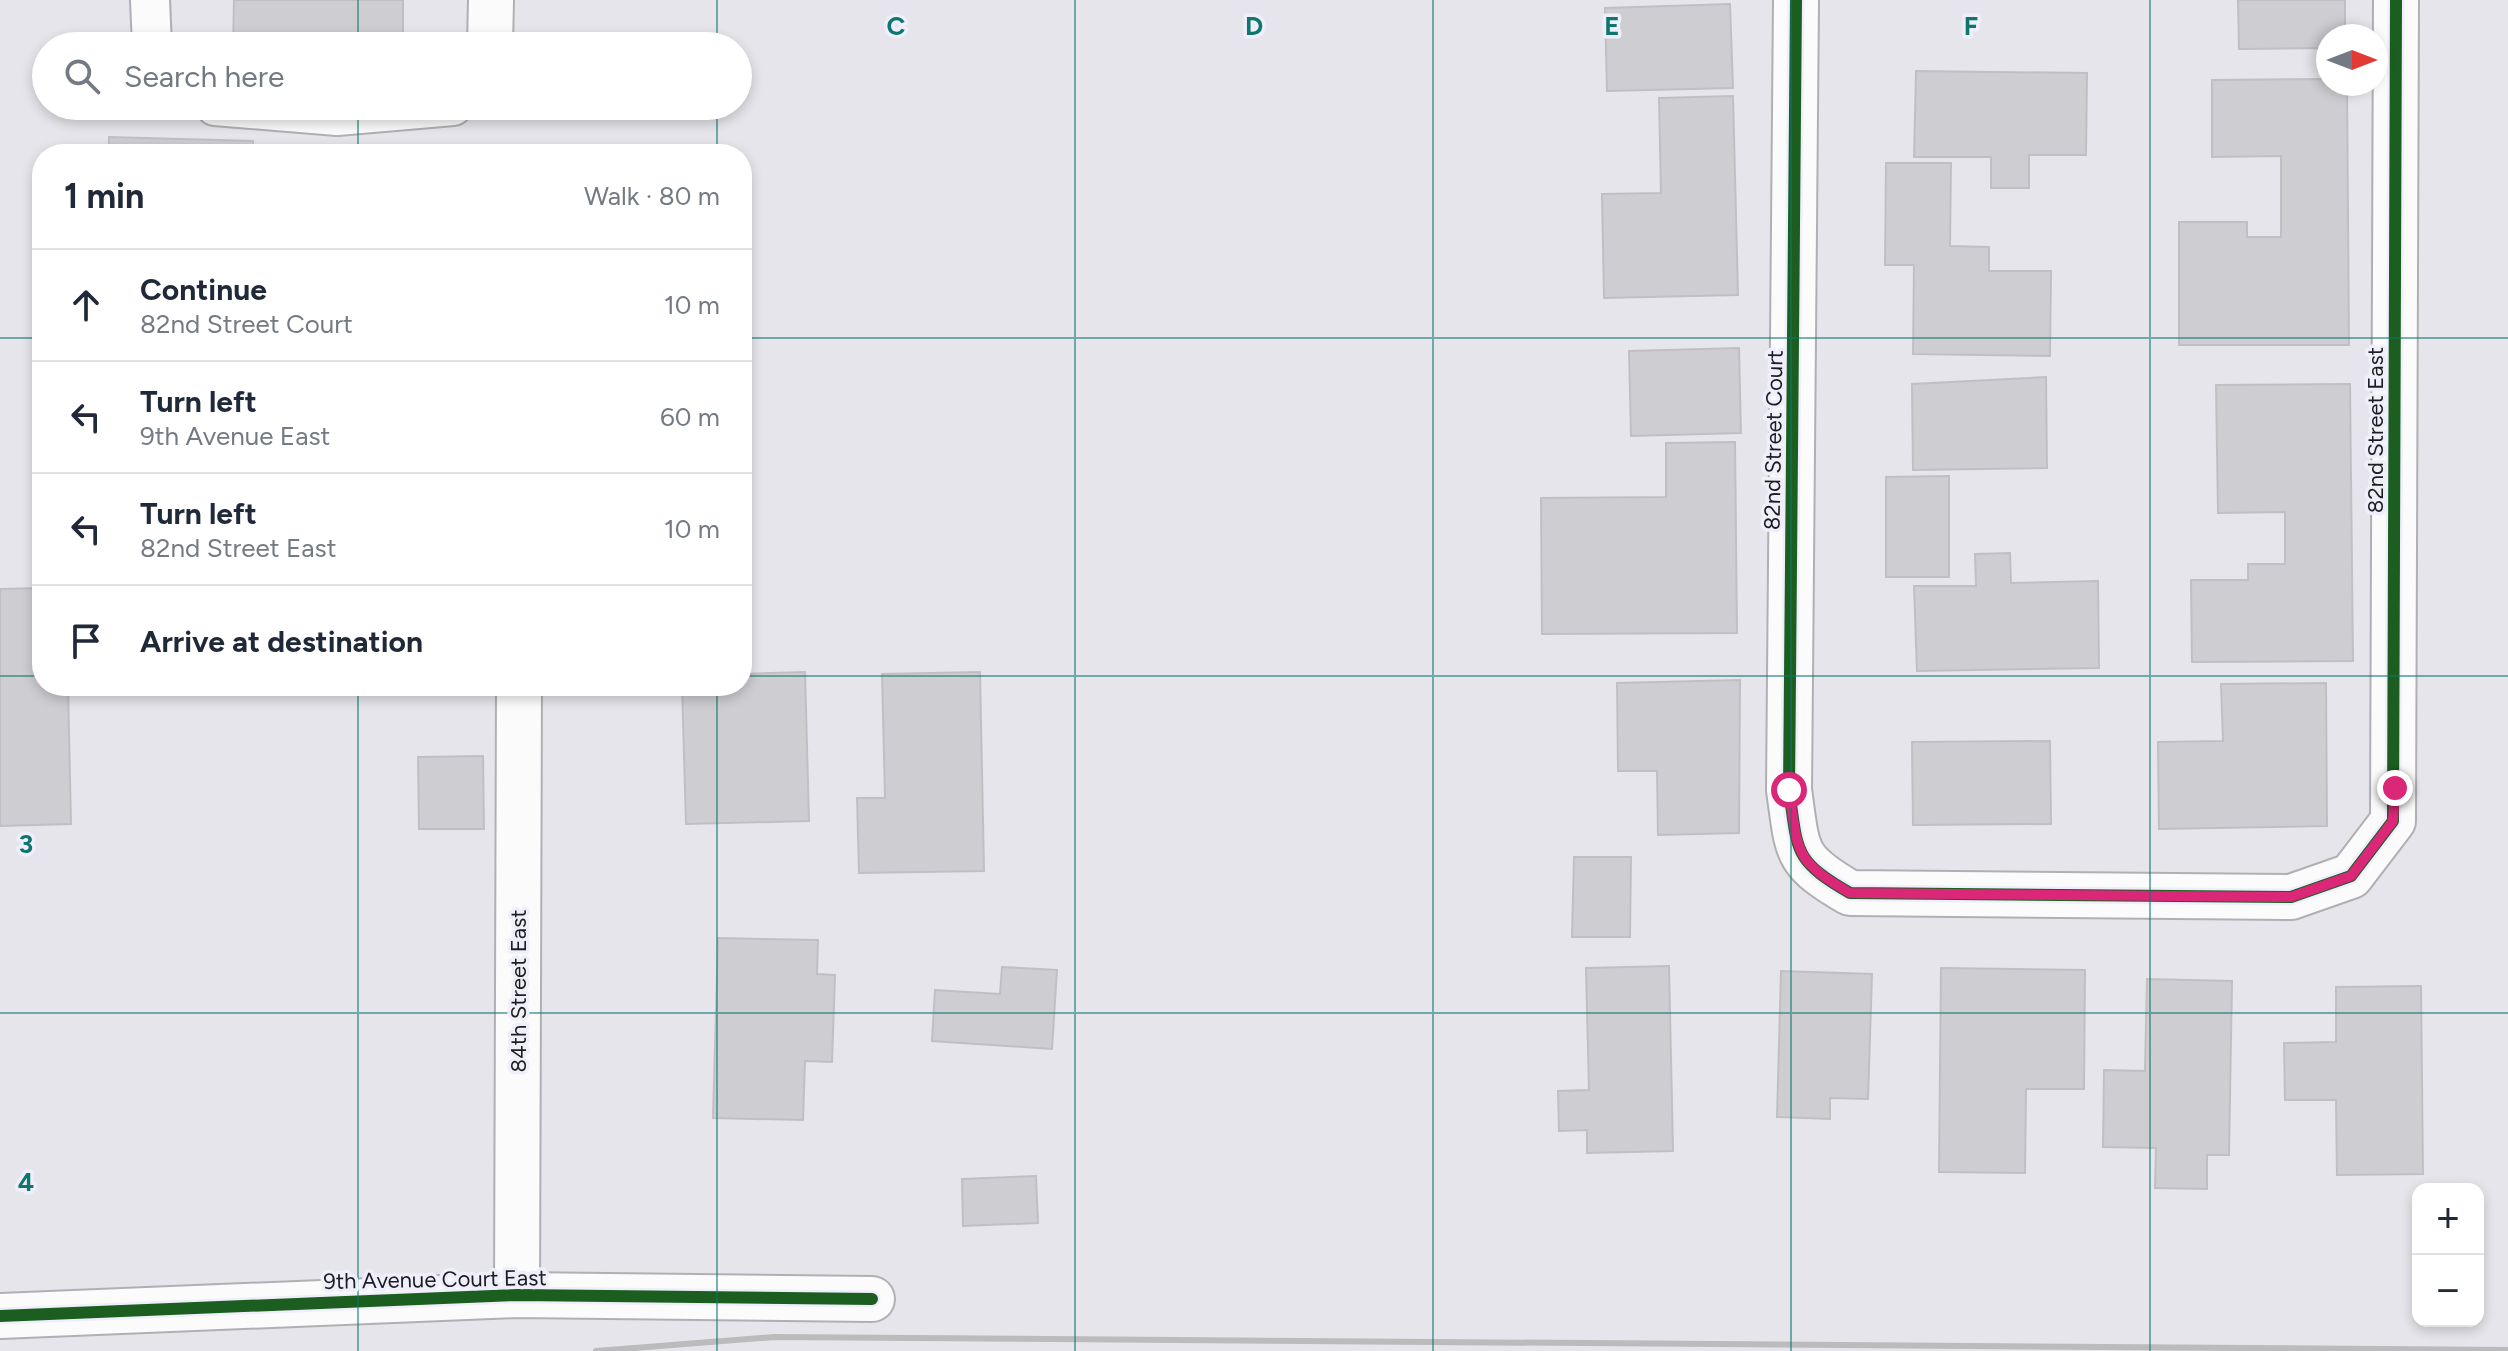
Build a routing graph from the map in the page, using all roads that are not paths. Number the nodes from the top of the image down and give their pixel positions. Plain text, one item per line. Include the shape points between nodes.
1 (150, 0) edge
2 (491, 0) edge
3 (1796, 0) edge
4 (2396, 0) edge
5 (151, 32) edge
6 (490, 32) edge
7 (519, 696) edge
8 (1816, 874) joint
9 (517, 1295) junction
10 (872, 1299) dead end
11 (0, 1316) edge

1 - 5 lane
2 - 6 street
3 - 8 street, 82nd Street Court via 1789,790 1798,852
4 - 8 street, 82nd Street East via 2393,821 2351,876 2291,897 1885,896 1850,893
7 - 9 street, 84th Street East
9 - 10 street, 9th Avenue Court East
9 - 11 street, 9th Avenue Court East

